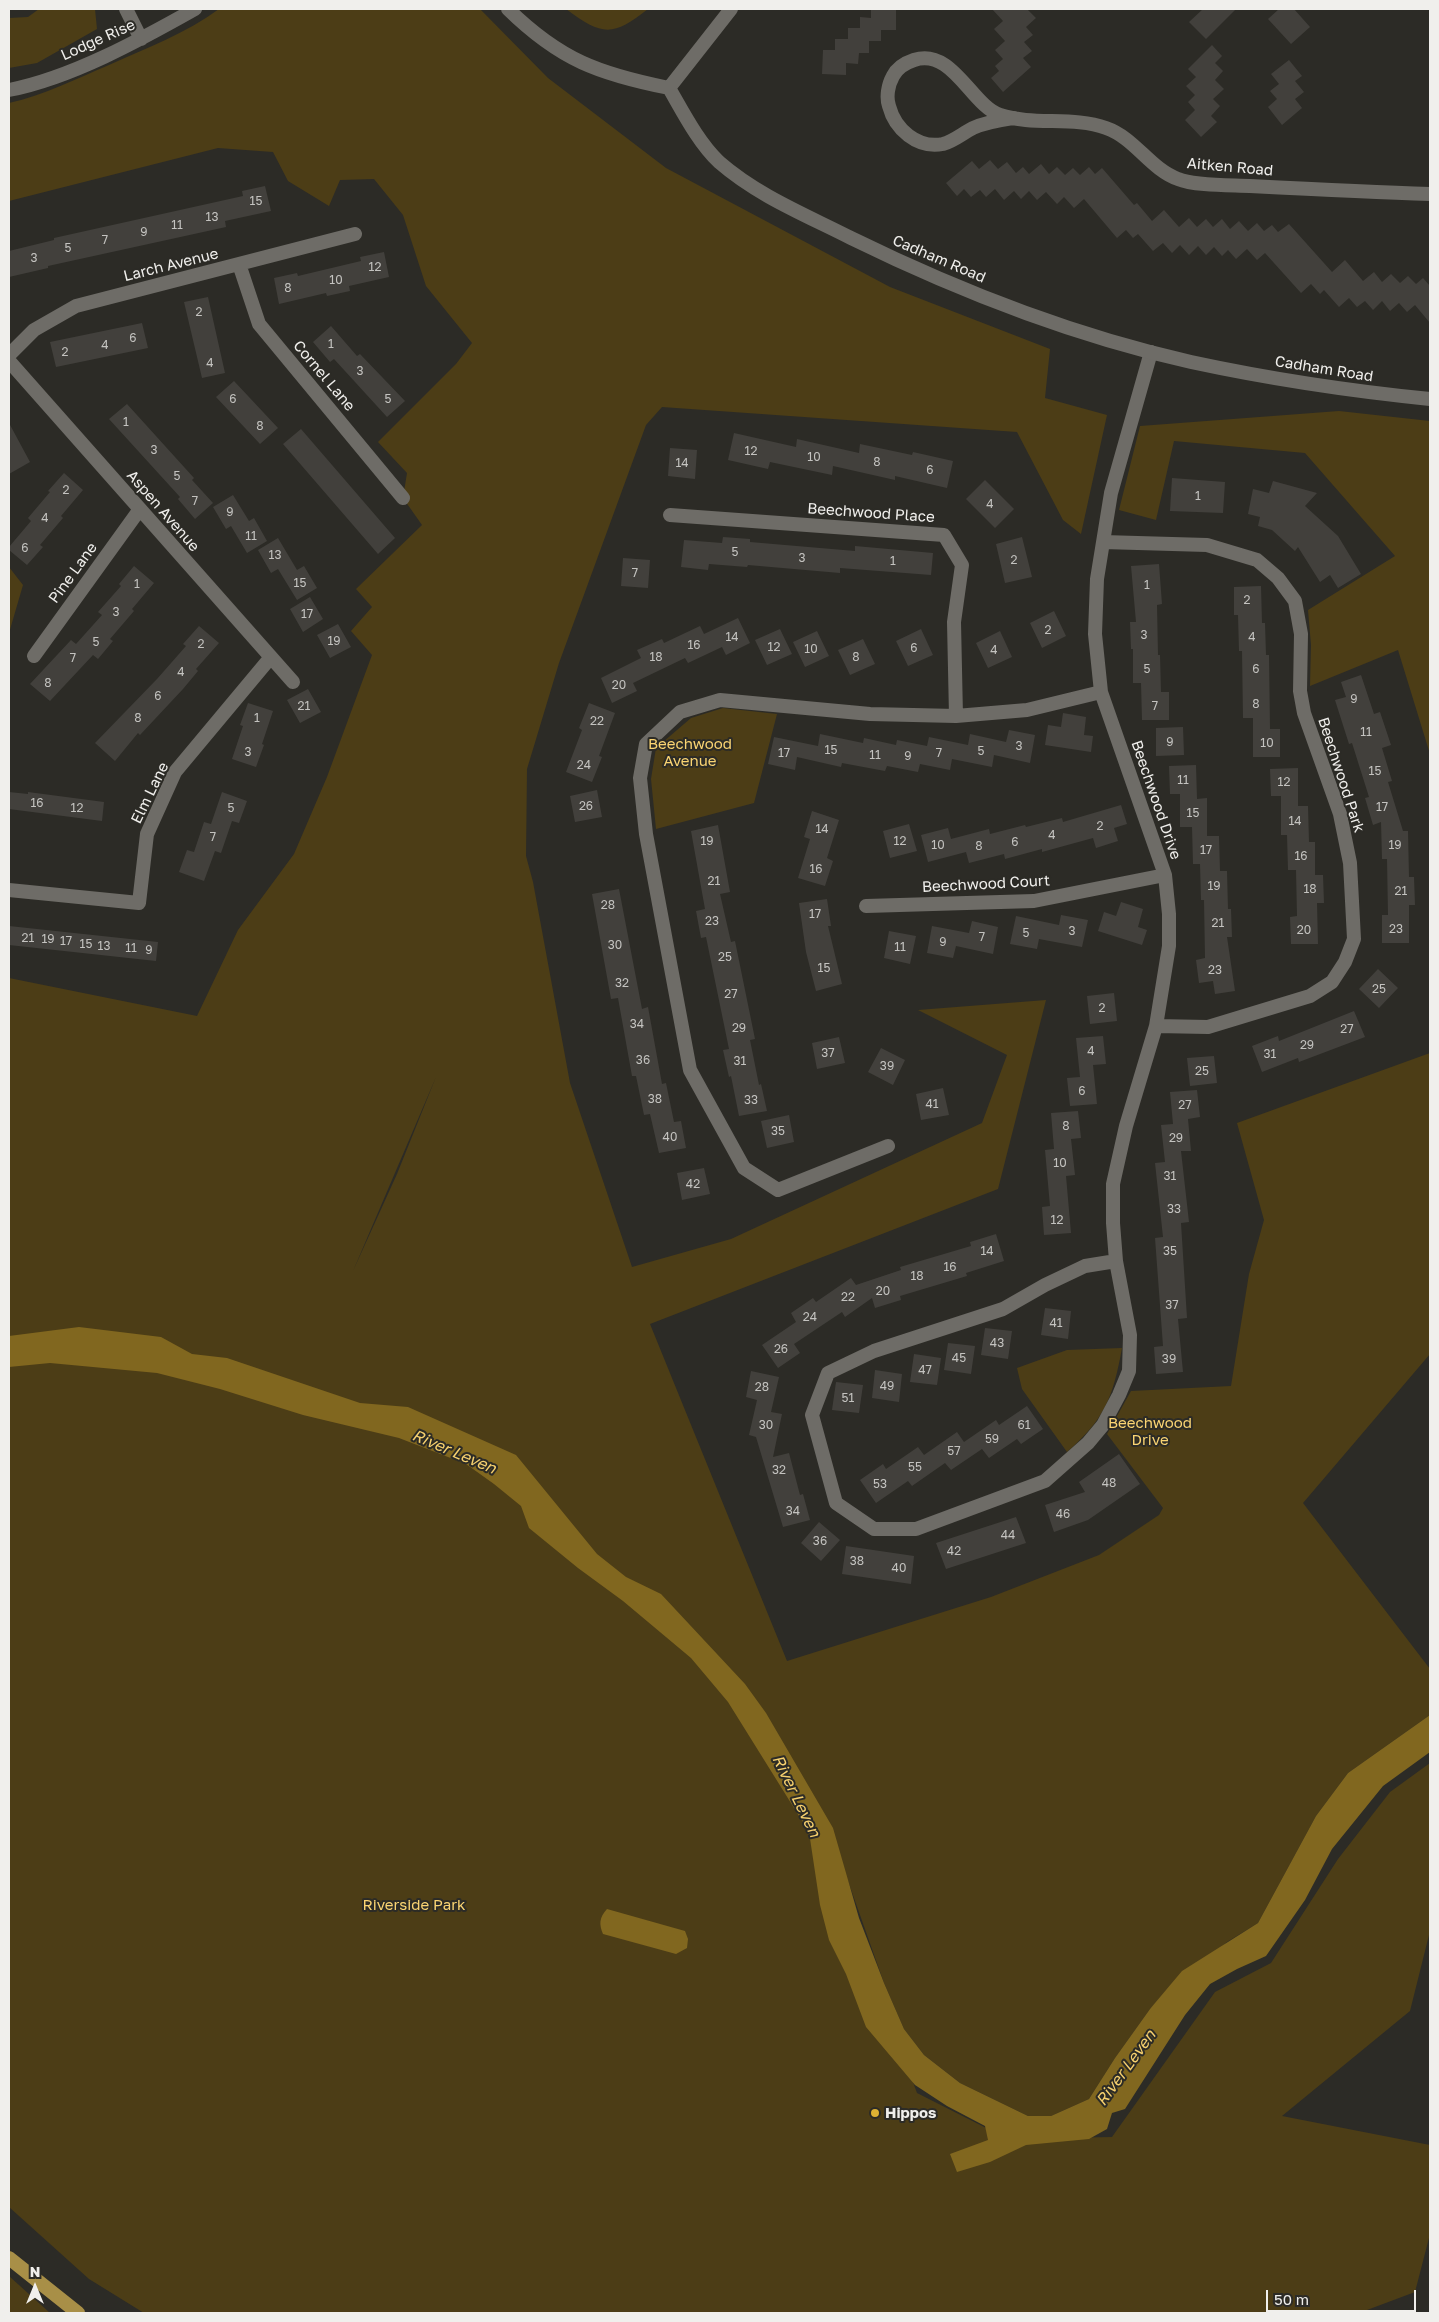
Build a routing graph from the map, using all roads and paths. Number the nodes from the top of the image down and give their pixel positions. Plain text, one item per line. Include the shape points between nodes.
1 (126, 9) edge
2 (195, 9) edge
3 (508, 9) edge
4 (731, 9) edge
5 (141, 39) junction
6 (669, 88) junction
7 (9, 90) edge
8 (1014, 118) junction
9 (1430, 194) edge
10 (355, 234) dead end
11 (239, 264) junction
12 (1151, 352) junction
13 (9, 355) edge
14 (9, 361) edge
15 (1430, 399) edge
16 (403, 498) dead end
17 (140, 509) junction
18 (670, 515) dead end
19 (1103, 542) junction
20 (34, 656) dead end
21 (271, 657) junction
22 (293, 682) dead end
23 (1101, 692) junction
24 (956, 716) junction
25 (1165, 875) junction
26 (9, 890) edge
27 (866, 906) dead end
28 (1156, 1026) junction
29 (888, 1146) dead end
30 (1116, 1261) junction
31 (9, 2258) edge
32 (78, 2313) edge

1 - 5 street
2 - 5 street, Lodge Rise
3 - 6 street via 548,44 579,62 614,75
4 - 6 street
5 - 7 street, Lodge Rise via 38,85
6 - 12 street, Cadham Road via 717,160 762,193 887,255 980,294
8 - 8 street, Aitken Road via 998,115 959,76 938,62 917,59 906,63 893,76 889,86 887,100 892,118 908,136 920,142 943,144 982,125
8 - 9 street, Aitken Road via 1107,128 1179,180 1220,185
10 - 11 street, Larch Avenue
11 - 13 street, Larch Avenue via 76,306 34,330
11 - 16 street, Cornel Lane via 259,324
12 - 15 street, Cadham Road via 1339,389
12 - 19 street, Beechwood Drive via 1111,493
14 - 17 street, Aspen Avenue
17 - 20 street, Pine Lane
17 - 21 street, Aspen Avenue
18 - 24 street, Beechwood Place via 944,535 962,565 954,622
19 - 23 street, Beechwood Drive via 1097,579 1095,634
19 - 28 street, Beechwood Park via 1207,545 1257,560 1283,585 1295,601 1301,634 1300,691 1304,713 1340,814 1350,863 1354,939 1332,982 1310,996 1208,1027
21 - 22 street, Aspen Avenue
21 - 26 street, Elm Lane via 175,772 148,834 140,903
23 - 24 street via 1027,710
23 - 25 street, Beechwood Drive
24 - 29 street via 870,714 720,700 680,712 646,744 640,778 646,834 690,1070 744,1168 778,1190
25 - 27 street, Beechwood Court via 1034,901
25 - 28 street, Beechwood Drive via 1168,946
28 - 30 street, Beechwood Drive via 1126,1126 1113,1184
30 - 30 street, Beechwood Drive via 1130,1335 1129,1371 1120,1395 1102,1425 1066,1464 1045,1481 916,1528 874,1528 836,1502 812,1415 828,1373 874,1351 1003,1309 1085,1266
31 - 32 main road

